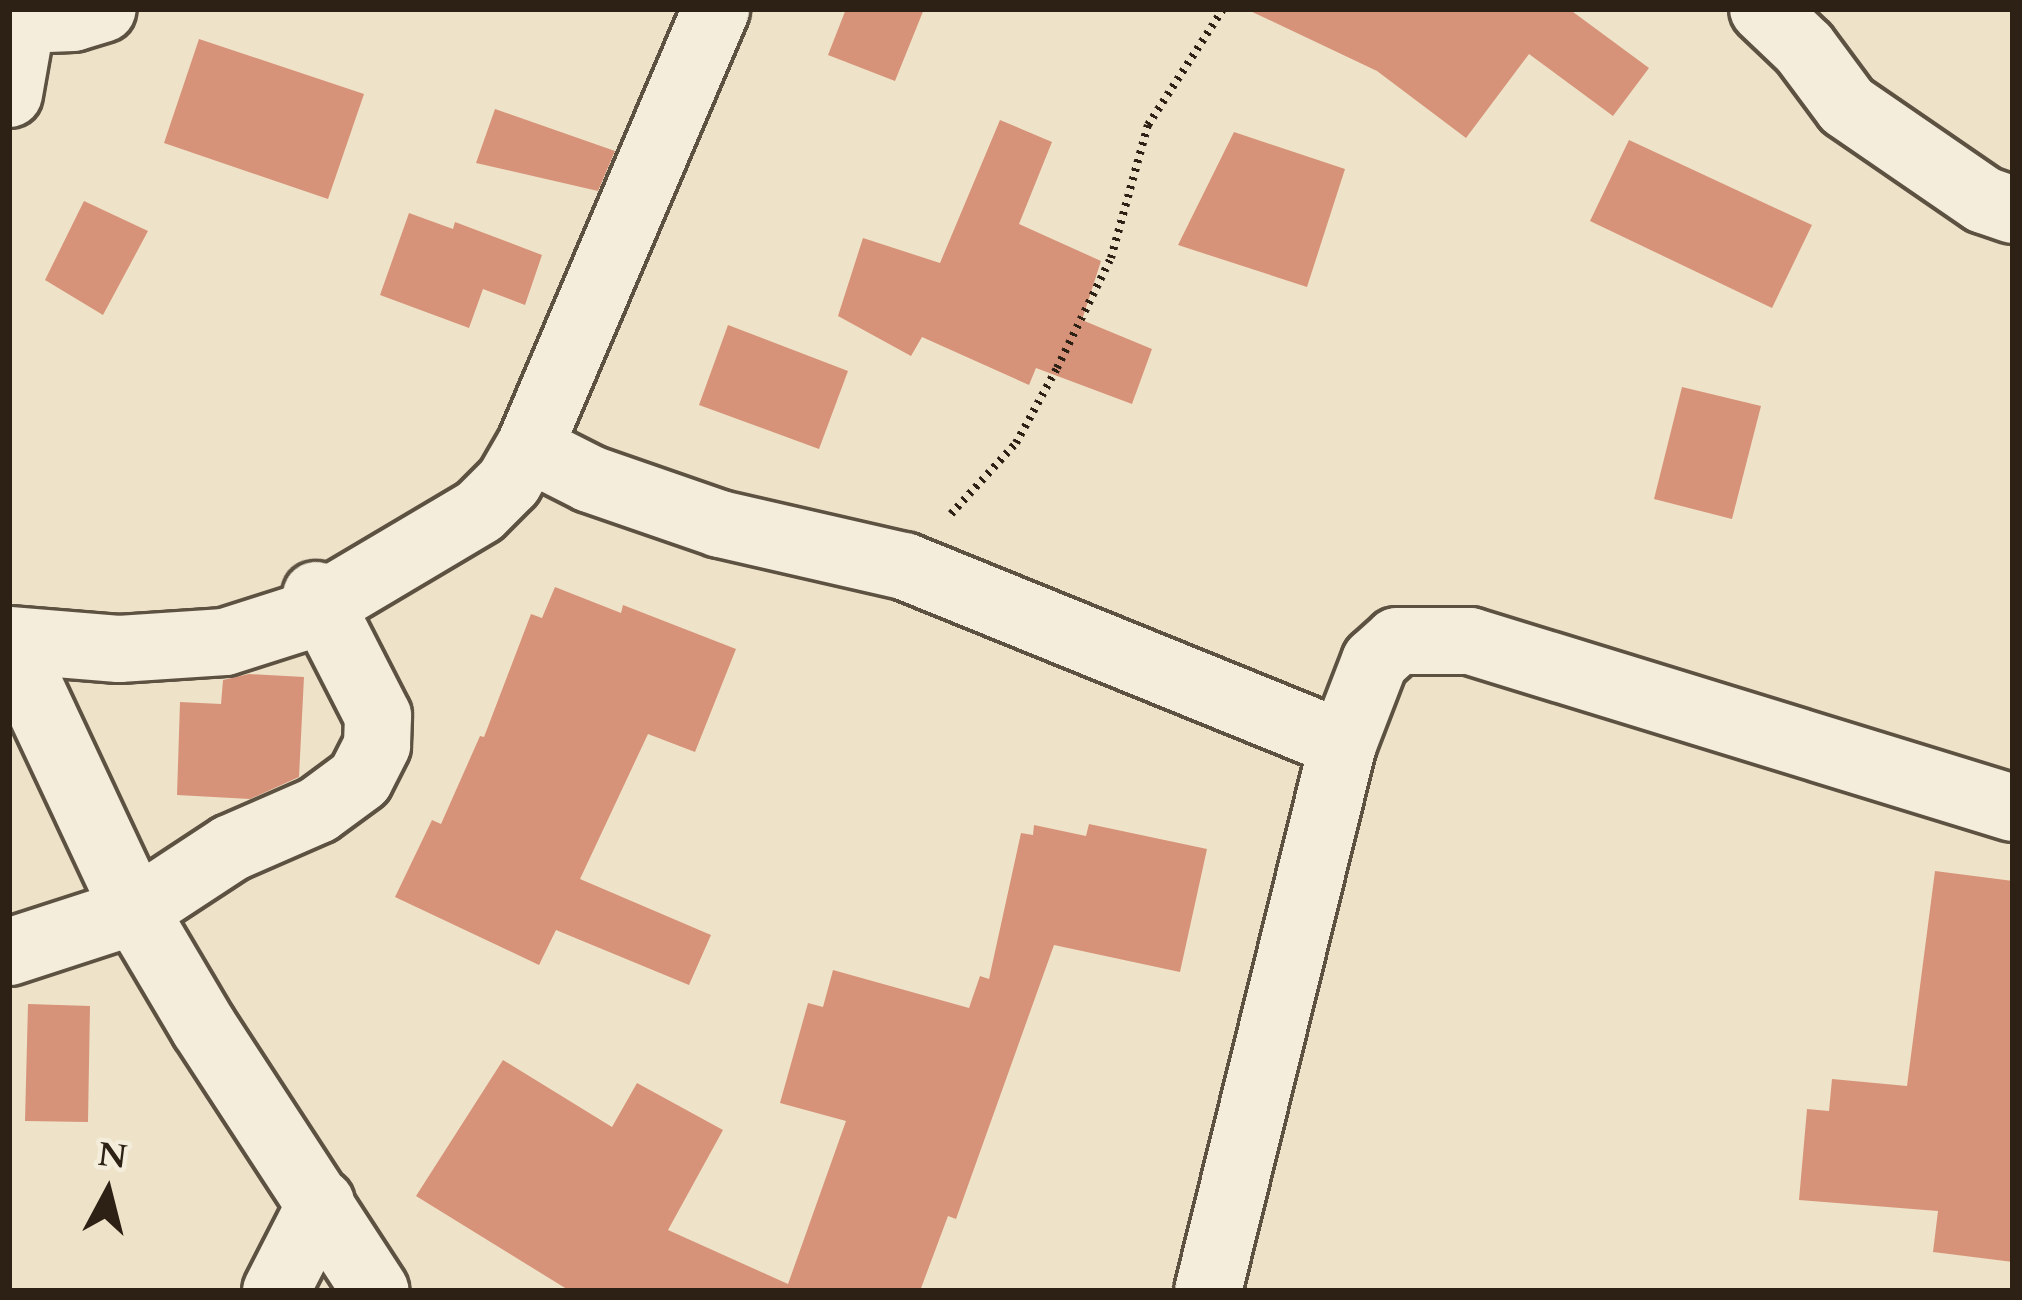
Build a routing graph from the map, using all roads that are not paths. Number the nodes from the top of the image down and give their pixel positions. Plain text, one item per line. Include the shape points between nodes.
1 (104, 9) edge
2 (716, 9) edge
3 (1762, 9) edge
4 (16, 17) edge
5 (9, 94) edge
6 (2013, 210) edge
7 (529, 448) junction
8 (318, 600) junction
9 (9, 641) edge
10 (1343, 744) junction
11 (2013, 808) edge
12 (135, 911) junction
13 (9, 952) edge
14 (321, 1203) junction
15 (276, 1291) edge
16 (376, 1291) edge
17 (1208, 1291) edge

1 - 4 street via 73,18
2 - 7 street
3 - 6 street via 1847,106 1984,200
4 - 5 street
7 - 8 street via 480,511
7 - 10 street via 590,479 720,524 904,566
8 - 9 street via 226,642 118,649
8 - 12 street via 378,716 377,745 360,779
9 - 12 street
10 - 11 street via 1375,661 1397,641 1470,641
10 - 17 street
12 - 13 street
12 - 14 street
14 - 15 street
14 - 16 street

